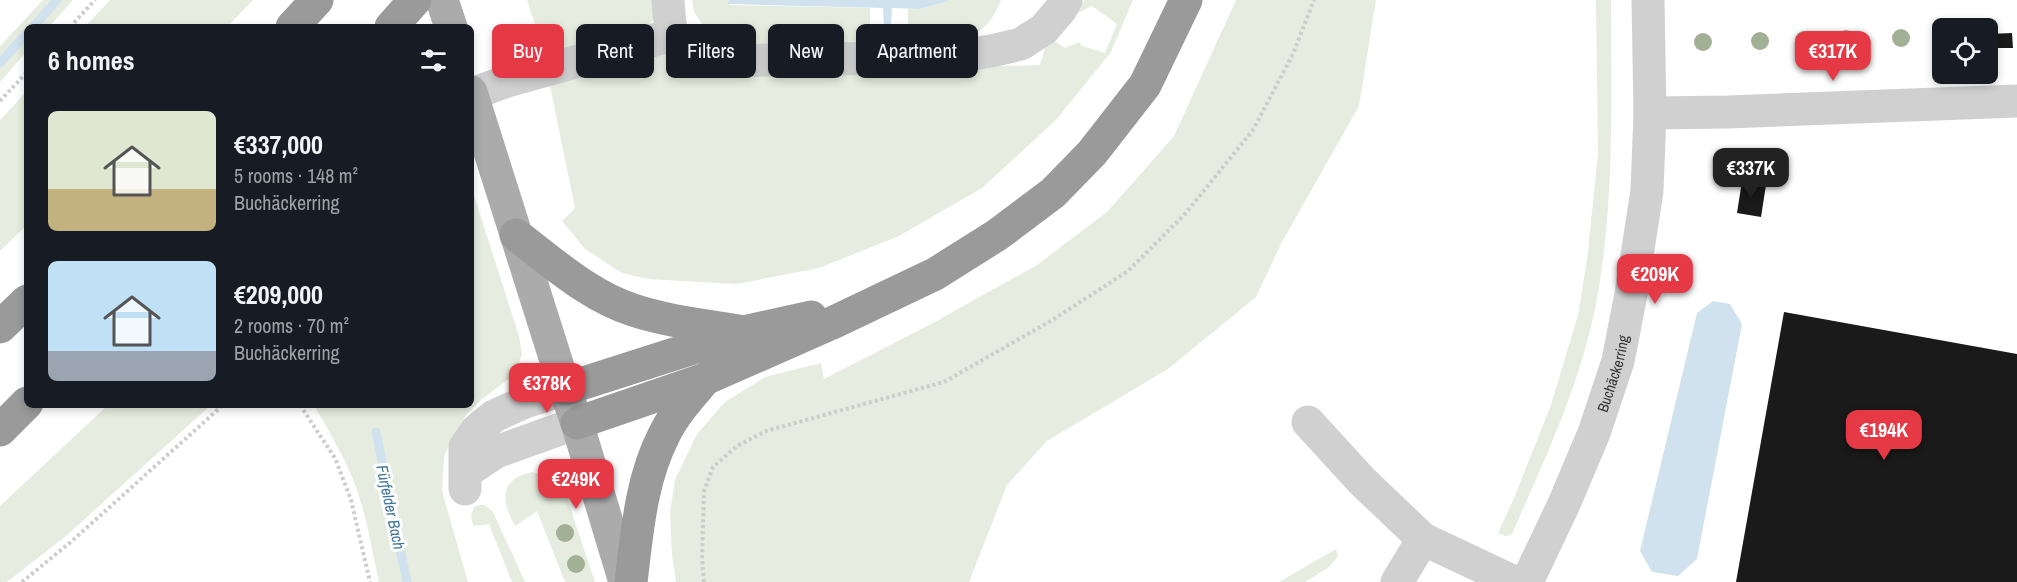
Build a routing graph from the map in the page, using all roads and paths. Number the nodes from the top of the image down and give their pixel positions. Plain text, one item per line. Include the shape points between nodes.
1 (95, 0) edge
2 (317, 0) edge
3 (415, 0) edge
4 (442, 0) edge
5 (668, 0) edge
6 (1066, 0) edge
7 (1186, 0) edge
8 (1314, 0) edge
9 (1648, 0) edge
10 (73, 24) edge
11 (295, 24) edge
12 (394, 24) edge
13 (450, 24) edge
14 (671, 24) edge
15 (666, 37) edge
16 (756, 60) edge
17 (24, 75) edge
18 (474, 92) edge
19 (0, 101) edge
20 (2017, 101) edge
21 (474, 102) edge
22 (1650, 114) junction
23 (516, 235) junction
24 (24, 304) edge
25 (862, 308) junction
26 (0, 327) edge
27 (743, 332) junction
28 (705, 379) junction
29 (565, 388) junction
30 (24, 406) edge
31 (220, 408) edge
32 (302, 408) edge
33 (1308, 422) dead end
34 (578, 423) junction
35 (0, 430) edge
36 (1423, 539) junction
37 (22, 582) edge
38 (370, 582) edge
39 (625, 582) edge
40 (631, 582) edge
41 (704, 582) edge
42 (1397, 582) edge
43 (1514, 582) edge
44 (1527, 582) edge

1 - 10 path
2 - 11 highway
3 - 12 highway, bridge
4 - 13 main road
5 - 14 street
6 - 16 street via 1044,29 1021,44 991,51 952,57
7 - 25 highway via 1145,85 1092,153 1053,193 935,274
8 - 41 path via 1293,54 1253,130 1185,214 1128,271 1054,320 944,382 766,431 737,446 713,467 704,491
9 - 22 street, Buchäckerring
15 - 18 street
17 - 19 path
20 - 22 street
21 - 23 main road
22 - 44 street, Buchäckerring via 1647,191 1618,361 1594,433
23 - 27 highway via 602,297 632,310
23 - 29 main road
24 - 26 highway
25 - 27 highway
25 - 28 highway
27 - 29 highway
28 - 34 highway
28 - 40 highway via 664,435 654,461 639,519
29 - 34 main road
29 - 34 street via 494,416 476,431 465,447 466,481 496,452
30 - 35 highway
31 - 37 path
32 - 38 path via 335,458 351,500
33 - 36 street
34 - 39 main road
36 - 42 street
36 - 43 street

